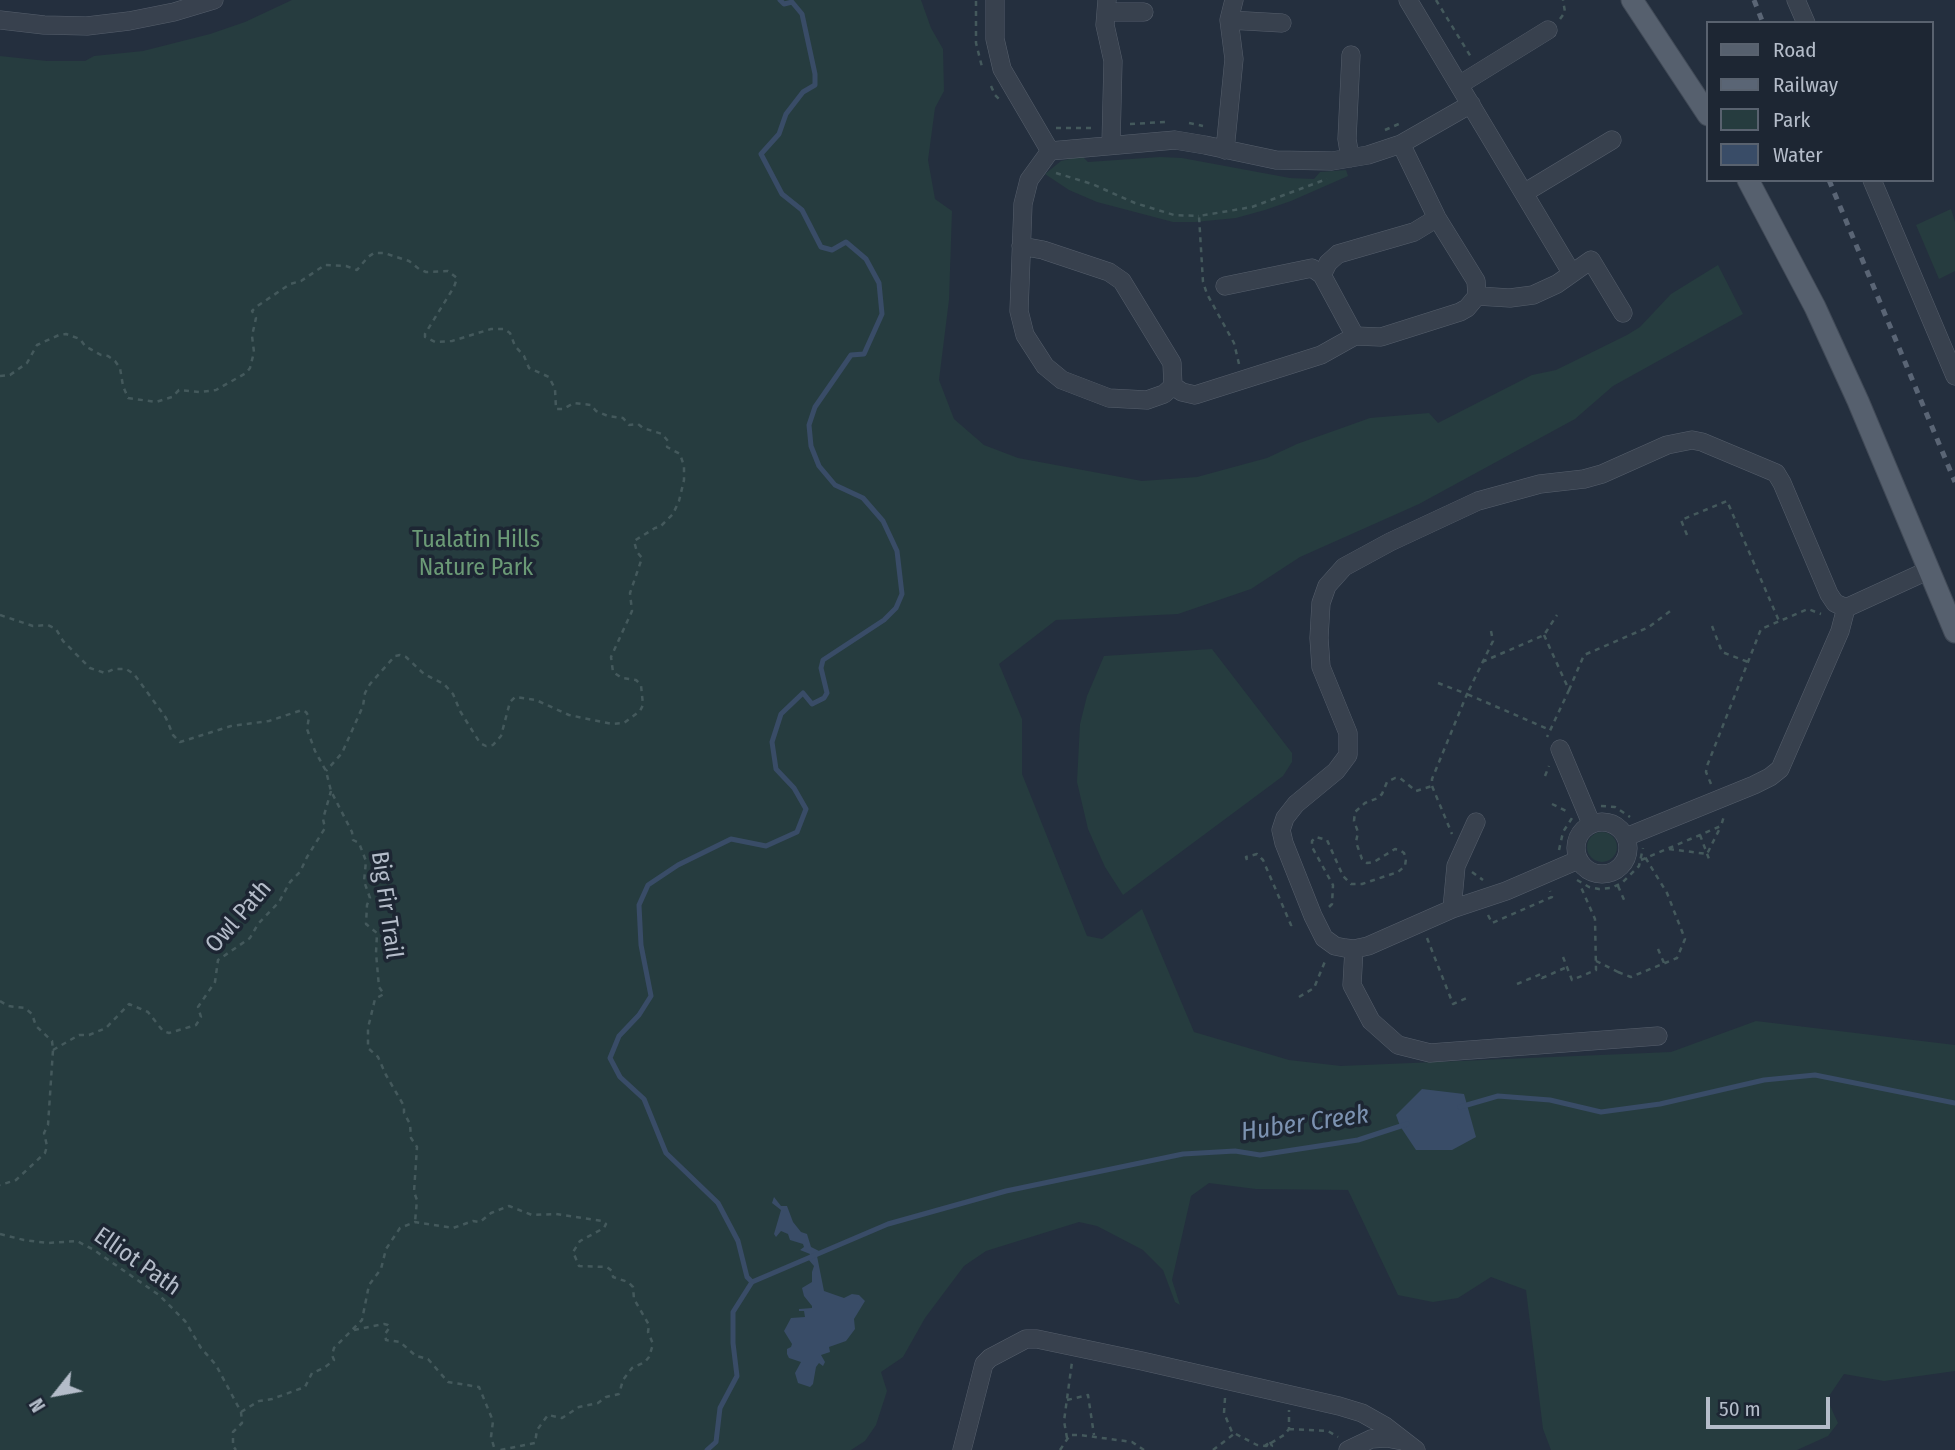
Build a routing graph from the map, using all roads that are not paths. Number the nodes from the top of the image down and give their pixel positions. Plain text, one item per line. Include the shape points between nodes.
1 (215, 0) edge
2 (995, 0) edge
3 (1234, 0) edge
4 (1408, 0) edge
5 (1632, 0) edge
6 (1796, 0) edge
7 (1106, 6) edge
8 (1143, 12) dead end
9 (0, 20) edge
10 (1229, 20) junction
11 (1805, 21) edge
12 (1282, 23) dead end
13 (1548, 30) dead end
14 (1351, 55) dead end
15 (1459, 85) junction
16 (1471, 104) junction
17 (1706, 112) edge
18 (1111, 135) junction
19 (1612, 141) dead end
20 (1401, 144) junction
21 (1225, 149) junction
22 (1050, 151) junction
23 (1350, 158) junction
24 (1749, 182) edge
25 (1873, 182) edge
26 (1524, 193) junction
27 (1437, 218) junction
28 (1021, 246) junction
29 (1571, 272) junction
30 (1322, 275) junction
31 (1225, 286) dead end
32 (1477, 296) junction
33 (1623, 313) dead end
34 (1355, 336) junction
35 (1955, 376) edge
36 (1173, 386) junction
37 (1929, 570) junction
38 (1846, 608) junction
39 (1955, 632) edge
40 (1552, 751) road end
41 (1584, 817) junction
42 (1476, 822) dead end
43 (1631, 835) junction
44 (1565, 857) junction
45 (1452, 909) junction
46 (1354, 949) junction
47 (1658, 1036) dead end
48 (1411, 1446) edge
49 (962, 1450) edge
50 (1348, 1450) edge

1 - 9 street via 174,12 87,26
2 - 22 street via 995,38 1002,69
3 - 10 street
4 - 15 street
5 - 17 main road
6 - 11 street
7 - 8 street
7 - 18 street via 1105,32 1113,61
10 - 12 street
10 - 21 street via 1234,59
13 - 15 street
14 - 23 street
15 - 16 street
16 - 20 street
16 - 26 street
18 - 21 street
18 - 22 street
19 - 26 street
20 - 23 street
20 - 27 street
21 - 23 street via 1294,162
22 - 28 street via 1034,169 1025,191
24 - 37 main road via 1815,307
25 - 35 street
26 - 29 street
27 - 30 street via 1414,232 1338,254
27 - 32 street via 1476,281
28 - 36 street via 1109,272 1122,281 1172,363
28 - 36 street via 1021,326 1052,373 1072,385 1121,400 1147,400
29 - 32 street via 1534,295
29 - 33 street via 1591,260
30 - 31 street via 1307,267
30 - 34 street
32 - 34 street via 1460,312 1381,337
34 - 36 street via 1331,351 1195,395
37 - 38 street
37 - 39 main road
38 - 43 street via 1780,769
38 - 46 street via 1829,594 1776,473 1692,440 1667,445 1602,474 1530,486 1478,501 1355,560 1327,586 1319,638 1321,667 1348,733 1348,755 1296,804 1281,830 1324,939
40 - 41 street
41 - 43 street via 1612,823
41 - 44 street via 1576,848
42 - 45 street via 1456,866
43 - 44 street via 1626,860 1614,871 1596,873
44 - 45 street via 1506,891
45 - 46 street
46 - 47 street via 1352,985 1371,1021 1398,1045 1430,1053
48 - 49 street via 1362,1413 1026,1339 990,1358 981,1369
48 - 50 street via 1387,1438 1371,1439

